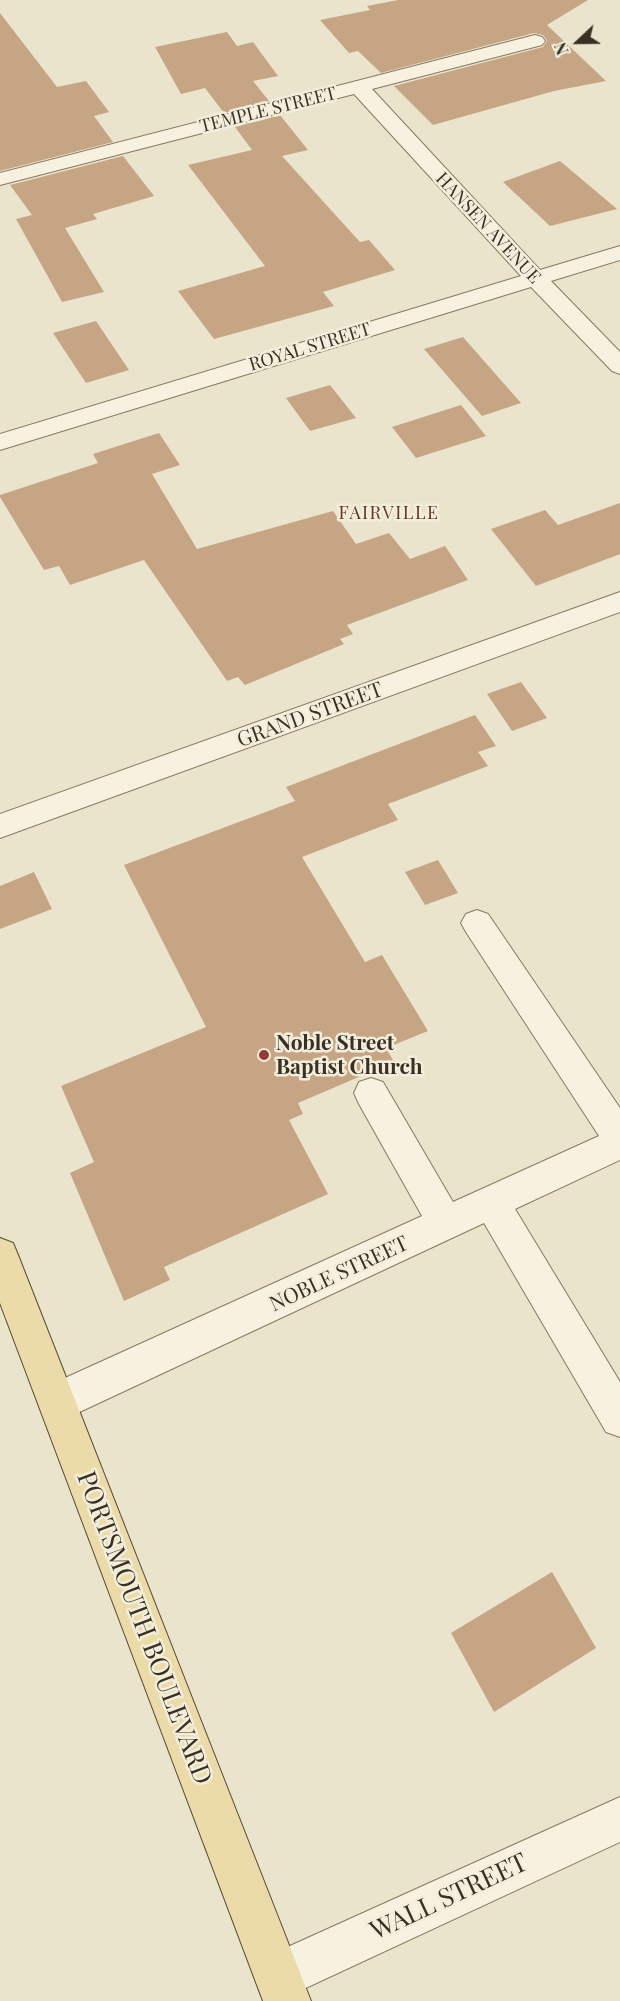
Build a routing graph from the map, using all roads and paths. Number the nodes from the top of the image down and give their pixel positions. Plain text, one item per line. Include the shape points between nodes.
1 (535, 41) dead end
2 (358, 87) junction
3 (0, 178) edge
4 (620, 253) edge
5 (535, 278) junction
6 (620, 366) edge
7 (0, 442) edge
8 (620, 602) edge
9 (0, 826) edge
10 (477, 923) dead end
11 (371, 1093) dead end
12 (620, 1137) edge
13 (620, 1143) edge
14 (492, 1203) junction
15 (446, 1224) junction
16 (0, 1255) edge
17 (57, 1402) junction
18 (620, 1418) edge
19 (620, 1819) edge
20 (283, 1988) edge

1 - 2 street, TEMPLE STREET
2 - 3 street, TEMPLE STREET
2 - 5 street, HANSEN AVENUE
4 - 5 street, ROYAL STREET
5 - 6 street, HANSEN AVENUE
5 - 7 street, ROYAL STREET
8 - 9 street, GRAND STREET
10 - 12 street
11 - 15 street
13 - 14 street, NOBLE STREET
14 - 15 street, NOBLE STREET
14 - 18 street
15 - 17 street, NOBLE STREET
16 - 17 main road, PORTSMOUTH BOULEVARD
17 - 20 main road, PORTSMOUTH BOULEVARD
19 - 20 street, WALL STREET

